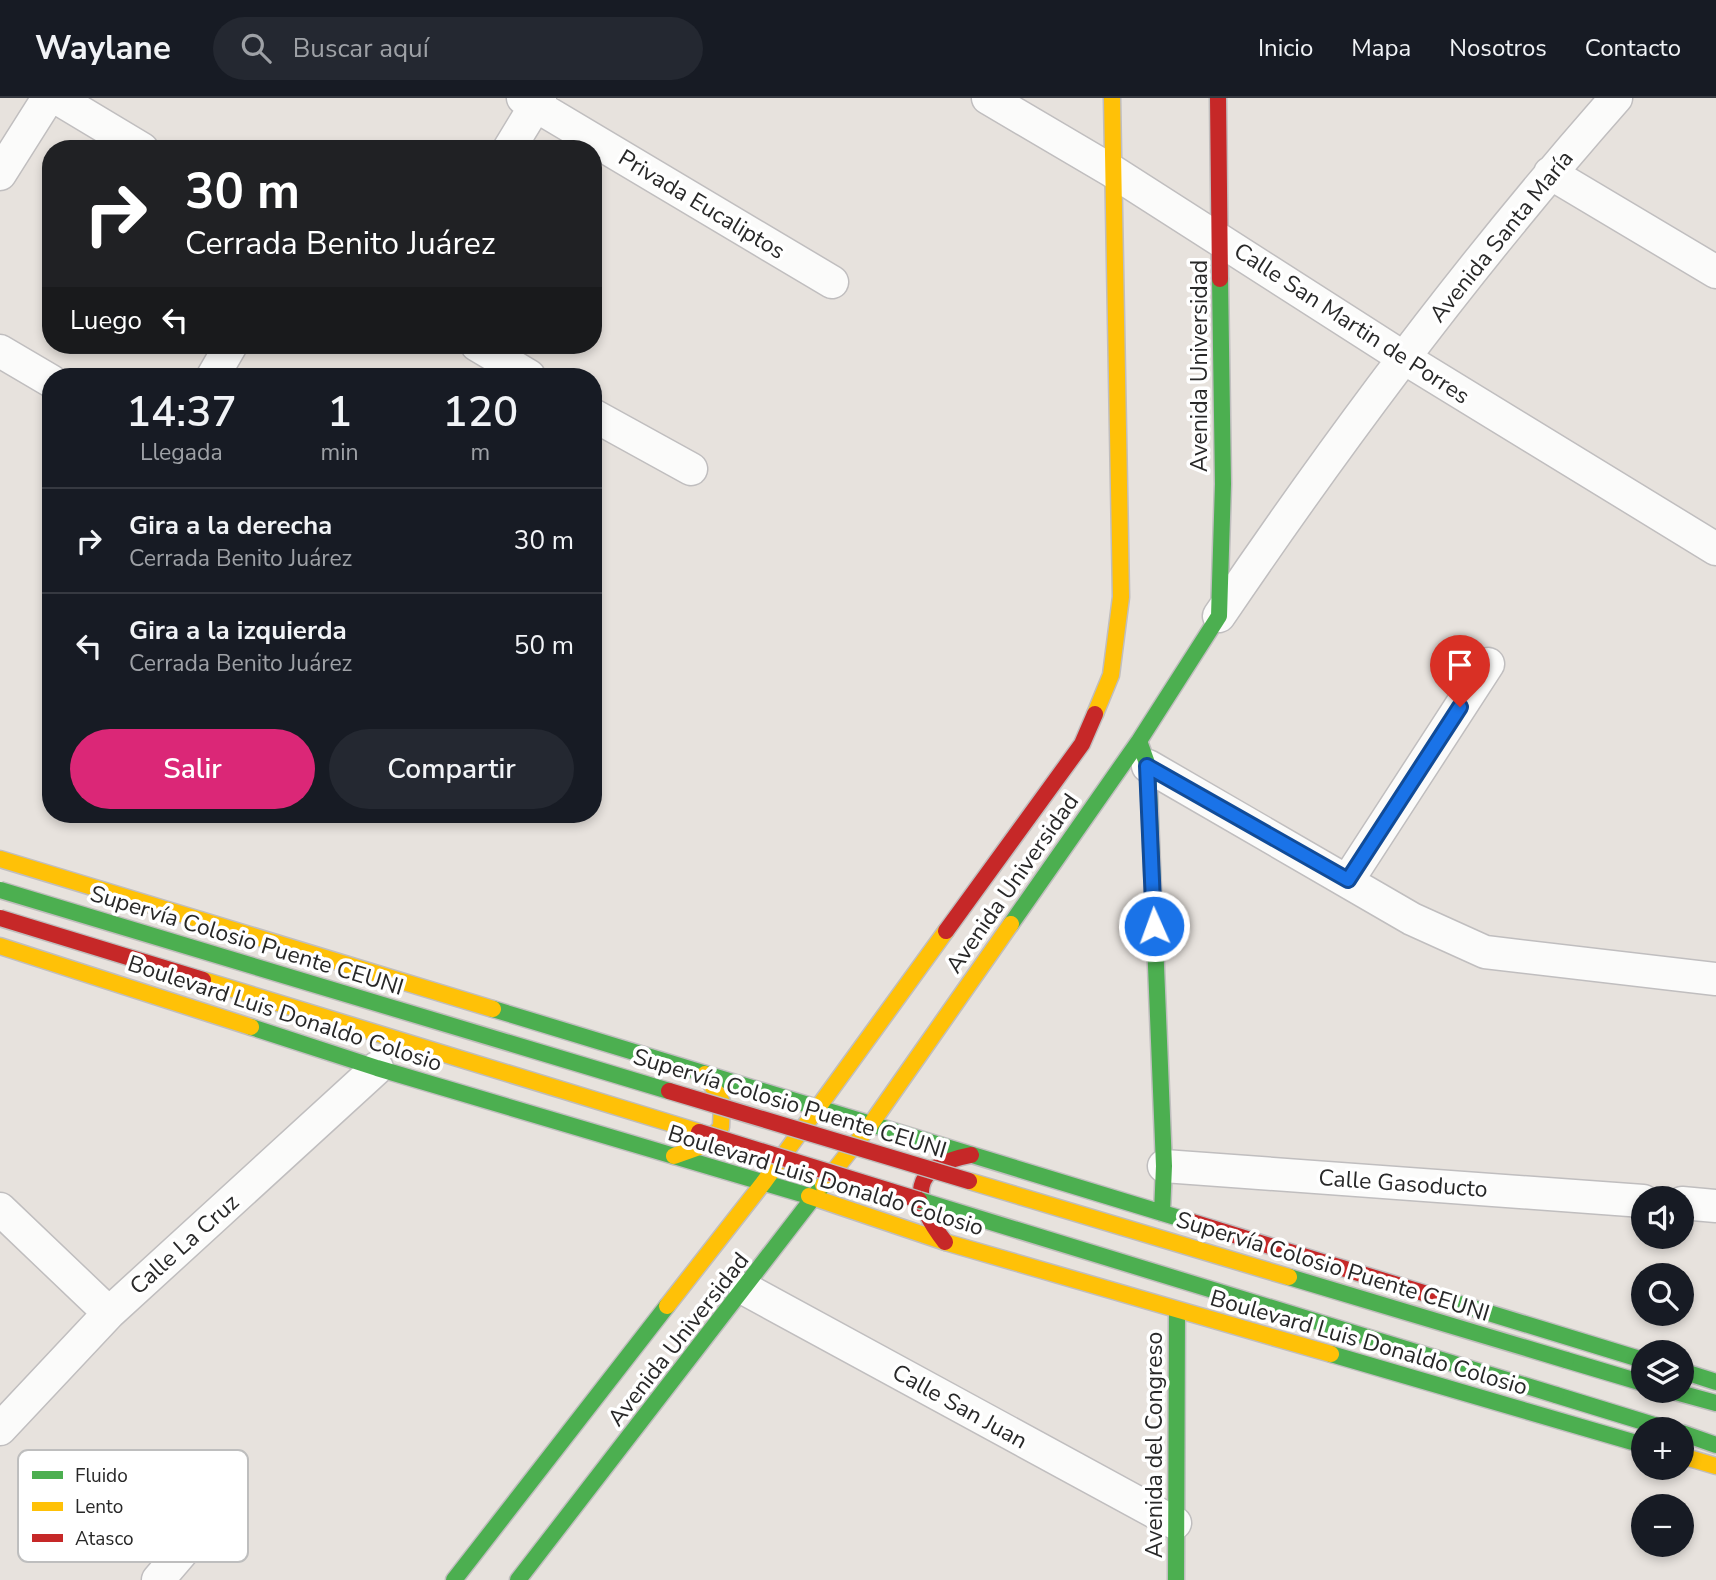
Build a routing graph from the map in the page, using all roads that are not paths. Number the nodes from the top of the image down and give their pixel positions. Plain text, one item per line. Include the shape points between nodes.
1 (48, 98) edge
2 (57, 98) edge
3 (988, 98) edge
4 (1112, 98) edge
5 (1218, 98) edge
6 (1616, 98) edge
7 (533, 101) edge
8 (127, 140) edge
9 (514, 140) edge
10 (597, 140) edge
11 (602, 143) edge
12 (1112, 171) junction
13 (1550, 173) junction
14 (0, 174) edge
15 (1221, 240) junction
16 (1716, 272) edge
17 (832, 282) dead end
18 (0, 351) edge
19 (492, 354) edge
20 (1404, 358) junction
21 (516, 368) edge
22 (42, 376) edge
23 (602, 420) edge
24 (691, 469) dead end
25 (1716, 549) edge
26 (1219, 616) junction
27 (1488, 664) dead end
28 (1143, 753) junction
29 (0, 859) edge
30 (1348, 880) junction
31 (0, 890) edge
32 (0, 918) edge
33 (0, 946) edge
34 (1716, 979) edge
35 (377, 1068) junction
36 (705, 1074) junction
37 (817, 1108) junction
38 (871, 1124) junction
39 (971, 1155) junction
40 (674, 1156) junction
41 (1164, 1166) junction
42 (764, 1182) junction
43 (816, 1198) junction
44 (1631, 1199) edge
45 (1694, 1204) edge
46 (1716, 1206) edge
47 (0, 1209) edge
48 (1162, 1213) junction
49 (945, 1242) junction
50 (745, 1289) junction
51 (1177, 1310) junction
52 (109, 1313) junction
53 (1631, 1356) edge
54 (1694, 1375) edge
55 (1631, 1379) edge
56 (1716, 1382) edge
57 (1694, 1397) edge
58 (1716, 1403) edge
59 (1631, 1418) edge
60 (0, 1429) edge
61 (1694, 1437) edge
62 (1631, 1442) edge
63 (1716, 1445) edge
64 (1694, 1460) edge
65 (1716, 1466) edge
66 (1175, 1523) junction
67 (173, 1562) edge
68 (158, 1580) edge
69 (454, 1580) edge
70 (517, 1580) edge
71 (1176, 1580) edge

1 - 14 street
2 - 8 street
3 - 12 street, Calle San Martin de Porres
4 - 12 main road, Avenida Universidad
5 - 15 main road, Avenida Universidad
6 - 13 street, Avenida Santa María
7 - 9 street
7 - 10 street, Privada Eucaliptos
11 - 17 street, Privada Eucaliptos
12 - 15 street, Calle San Martin de Porres
12 - 37 main road, Avenida Universidad via 1121,597 1111,675 1082,744
13 - 16 street
13 - 20 street, Avenida Santa María
15 - 20 street, Calle San Martin de Porres
15 - 26 main road, Avenida Universidad
18 - 22 street
19 - 21 street
20 - 25 street, Calle San Martin de Porres
20 - 26 street, Avenida Santa María via 1297,501
23 - 24 street
26 - 28 main road, Avenida Universidad
27 - 30 street
28 - 30 street
28 - 38 main road, Avenida Universidad
28 - 41 main road
29 - 36 main road
30 - 34 street via 1412,919 1485,952
31 - 55 main road, Supervía Colosio Puente CEUNI, bridge
32 - 59 main road, bridge
33 - 35 main road, Boulevard Luis Donaldo Colosio
35 - 40 main road, Boulevard Luis Donaldo Colosio
35 - 52 street, Calle La Cruz
36 - 37 main road
36 - 40 main road via 724,1101 720,1132 701,1149
37 - 38 main road
37 - 42 main road, Avenida Universidad
38 - 39 main road
38 - 43 main road, Avenida Universidad
39 - 48 main road
39 - 49 main road via 933,1165 918,1191 920,1206
40 - 42 main road, Boulevard Luis Donaldo Colosio
41 - 44 street, Calle Gasoducto
41 - 48 main road
42 - 43 main road, Boulevard Luis Donaldo Colosio
42 - 69 main road, Avenida Universidad
43 - 49 main road, Boulevard Luis Donaldo Colosio
43 - 50 main road, Avenida Universidad
45 - 46 street
47 - 52 street
48 - 53 main road
49 - 51 main road, Boulevard Luis Donaldo Colosio
50 - 66 street, Calle San Juan
50 - 70 main road, Avenida Universidad
51 - 62 main road, Boulevard Luis Donaldo Colosio
51 - 66 main road, Avenida del Congreso
52 - 60 street, Calle La Cruz
54 - 56 main road
57 - 58 main road
61 - 63 main road
64 - 65 main road
66 - 71 main road, Avenida del Congreso
67 - 68 street

